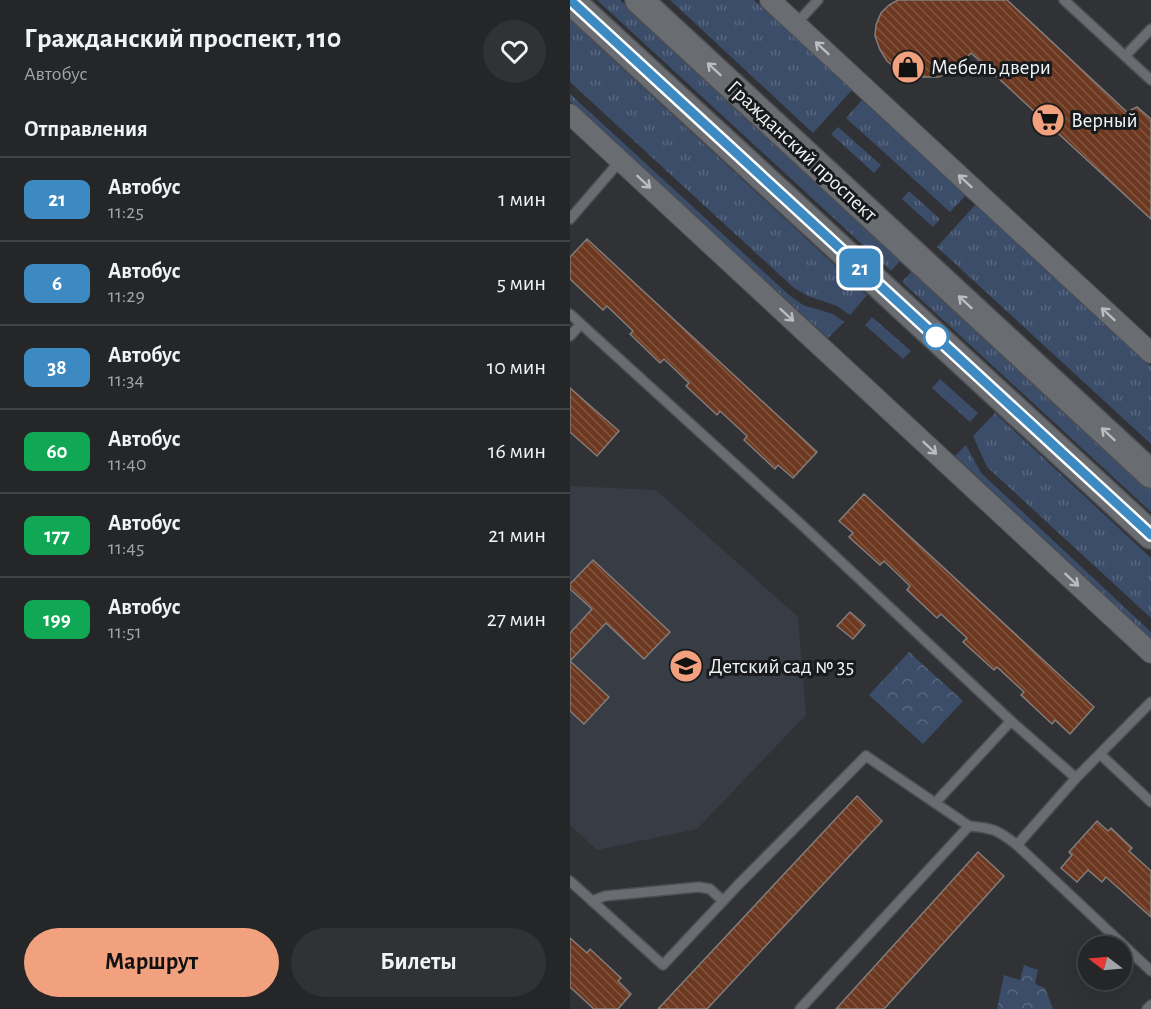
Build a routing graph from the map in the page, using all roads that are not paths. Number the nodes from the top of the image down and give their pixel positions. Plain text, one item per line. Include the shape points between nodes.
1 (570, 0) edge
2 (639, 0) edge
3 (770, 0) edge
4 (818, 0) edge
5 (1064, 0) edge
6 (796, 24) junction
7 (1151, 29) edge
8 (1125, 56) junction
9 (1151, 80) edge
10 (570, 114) edge
11 (620, 161) junction
12 (570, 219) edge
13 (570, 314) edge
14 (581, 324) junction
15 (570, 336) edge
16 (1151, 353) edge
17 (1151, 474) edge
18 (1151, 535) edge
19 (1151, 653) edge
20 (1151, 702) edge
21 (1011, 721) junction
22 (1100, 754) junction
23 (1076, 778) junction
24 (935, 802) junction
25 (1151, 802) edge
26 (969, 825) junction
27 (1017, 845) junction
28 (570, 881) edge
29 (592, 901) junction
30 (723, 901) junction
31 (1151, 970) edge
32 (1151, 1005) edge
33 (800, 1009) edge
34 (1148, 1009) edge

1 - 18 main road
17 -> 2 main road, Гражданский проспект
3 - 6 street
4 - 6 lane
5 - 8 lane
16 -> 6 street
7 - 8 lane
8 - 9 lane
10 - 11 street
11 - 12 lane
11 -> 19 street
13 - 14 lane
14 - 15 lane
14 - 21 lane
20 - 22 lane
21 - 23 lane
21 - 24 lane
22 - 23 lane
22 - 25 lane
23 - 27 lane
24 - 26 lane
24 - 30 lane via 866,756
26 - 27 lane via 1001,832
26 - 33 lane
27 - 31 lane
28 - 29 lane
29 - 30 lane via 604,896 699,886 710,888
29 - 30 lane via 663,965
32 - 34 lane

